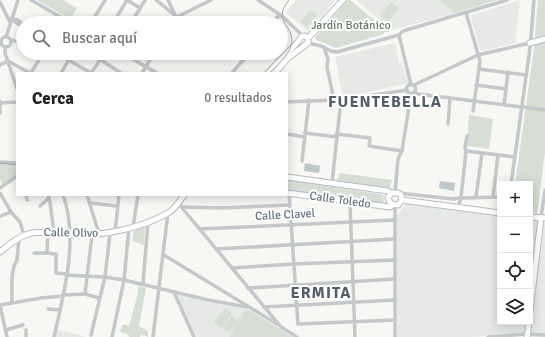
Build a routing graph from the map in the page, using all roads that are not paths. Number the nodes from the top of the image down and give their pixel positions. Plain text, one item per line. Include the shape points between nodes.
1 (18, 0) edge
2 (31, 0) edge
3 (104, 0) edge
4 (127, 0) edge
5 (145, 0) edge
6 (156, 0) edge
7 (168, 0) edge
8 (211, 0) edge
9 (258, 0) edge
10 (343, 0) edge
11 (507, 0) edge
12 (534, 0) edge
13 (0, 2) edge
14 (140, 8) junction
15 (466, 13) junction
16 (59, 16) edge
17 (94, 16) edge
18 (117, 16) edge
19 (135, 16) edge
20 (175, 16) edge
21 (176, 16) edge
22 (181, 16) edge
23 (282, 16) edge
24 (10, 20) junction
25 (16, 20) edge
26 (288, 22) edge
27 (16, 23) edge
28 (399, 35) junction
29 (3, 38) edge
30 (545, 39) edge
31 (305, 40) junction
32 (11, 41) junction
33 (16, 42) edge
34 (530, 43) junction
35 (5, 47) junction
36 (324, 48) junction
37 (337, 52) junction
38 (288, 53) edge
39 (478, 55) junction
40 (288, 58) edge
41 (328, 59) junction
42 (39, 60) edge
43 (100, 60) joint
44 (134, 60) edge
45 (150, 60) edge
46 (242, 60) edge
47 (279, 60) edge
48 (286, 60) edge
49 (8, 61) junction
50 (69, 61) joint
51 (0, 65) edge
52 (146, 67) junction
53 (113, 69) junction
54 (479, 69) junction
55 (29, 72) edge
56 (32, 72) edge
57 (63, 72) edge
58 (89, 72) edge
59 (92, 72) edge
60 (111, 72) edge
61 (119, 72) edge
62 (143, 72) edge
63 (155, 72) edge
64 (233, 72) edge
65 (269, 72) edge
66 (276, 72) edge
67 (508, 72) junction
68 (11, 73) junction
69 (16, 74) edge
70 (526, 75) junction
71 (412, 85) junction
72 (476, 85) junction
73 (16, 86) edge
74 (506, 89) junction
75 (407, 90) junction
76 (415, 92) junction
77 (411, 94) junction
78 (450, 98) junction
79 (309, 100) junction
80 (334, 100) junction
81 (342, 100) junction
82 (0, 102) edge
83 (16, 102) edge
84 (288, 102) edge
85 (474, 102) junction
86 (504, 105) junction
87 (521, 107) junction
88 (545, 110) edge
89 (473, 111) dead end
90 (0, 113) edge
91 (448, 124) dead end
92 (288, 134) edge
93 (305, 135) junction
94 (337, 136) junction
95 (467, 136) dead end
96 (402, 151) junction
97 (466, 151) junction
98 (482, 153) junction
99 (498, 155) junction
100 (515, 157) junction
101 (302, 160) dead end
102 (0, 162) edge
103 (16, 163) edge
104 (16, 177) edge
105 (288, 177) edge
106 (511, 181) edge
107 (332, 183) junction
108 (0, 188) edge
109 (545, 190) edge
110 (0, 193) edge
111 (288, 193) edge
112 (395, 193) junction
113 (26, 196) edge
114 (49, 196) edge
115 (63, 196) edge
116 (87, 196) edge
117 (119, 196) edge
118 (138, 196) edge
119 (184, 196) edge
120 (476, 197) junction
121 (493, 197) junction
122 (497, 197) edge
123 (461, 198) junction
124 (27, 200) dead end
125 (402, 200) junction
126 (350, 202) junction
127 (90, 203) junction
128 (180, 205) junction
129 (290, 205) junction
130 (40, 206) dead end
131 (117, 206) junction
132 (394, 206) junction
133 (458, 207) junction
134 (11, 212) junction
135 (168, 212) junction
136 (497, 213) edge
137 (0, 216) edge
138 (533, 217) edge
139 (543, 218) edge
140 (395, 220) junction
141 (148, 222) junction
142 (350, 222) junction
143 (292, 225) junction
144 (131, 227) junction
145 (200, 229) junction
146 (112, 232) junction
147 (51, 233) junction
148 (99, 234) junction
149 (70, 235) junction
150 (92, 235) junction
151 (22, 237) junction
152 (395, 239) junction
153 (351, 242) junction
154 (292, 245) junction
155 (216, 249) junction
156 (0, 252) edge
157 (34, 253) dead end
158 (47, 253) junction
159 (164, 255) junction
160 (395, 260) junction
161 (352, 262) junction
162 (294, 264) junction
163 (232, 268) junction
164 (67, 274) junction
165 (86, 277) junction
166 (105, 277) junction
167 (124, 280) junction
168 (395, 280) junction
169 (353, 282) junction
170 (143, 284) junction
171 (296, 284) junction
172 (248, 288) junction
173 (160, 289) junction
174 (533, 290) edge
175 (174, 292) junction
176 (84, 294) junction
177 (63, 296) junction
178 (99, 298) junction
179 (395, 300) junction
180 (12, 302) junction
181 (354, 302) junction
182 (0, 305) edge
183 (297, 305) junction
184 (248, 307) junction
185 (264, 307) junction
186 (48, 308) dead end
187 (60, 310) junction
188 (395, 320) junction
189 (354, 322) junction
190 (529, 325) edge
191 (23, 326) dead end
192 (282, 327) junction
193 (6, 330) junction
194 (26, 330) dead end
195 (191, 332) junction
196 (91, 335) dead end
197 (545, 335) edge
198 (527, 336) edge
199 (7, 337) edge
200 (26, 337) edge
201 (54, 337) edge
202 (112, 337) edge
203 (153, 337) edge
204 (190, 337) edge
205 (194, 337) edge
206 (297, 337) edge
207 (355, 337) edge
208 (395, 337) edge
209 (488, 337) edge
210 (496, 337) edge

1 - 24 street
2 - 16 street
3 - 17 street
4 - 14 street
4 - 18 street
5 - 14 street
6 - 20 street
7 - 21 street
8 - 22 street
9 - 23 street
10 - 31 street
11 - 15 street
12 - 34 street
13 - 24 street
14 - 19 street
15 - 28 street
15 - 39 street
24 - 25 street
24 - 27 street
24 - 29 street
26 - 31 street
28 - 37 street
28 - 71 street
29 - 32 street via 9,38
29 - 35 street via 1,43
30 - 34 street
31 - 36 street
31 - 38 street
31 - 40 street
32 - 33 street
32 - 35 street via 10,45
34 - 39 street
34 - 70 street
35 - 49 street
36 - 37 street
36 - 41 street
37 - 41 street
39 - 54 street
39 - 71 street
41 - 80 street via 327,67
42 - 56 street
43 - 53 street
43 - 59 street
44 - 52 street
45 - 52 street
46 - 64 street
47 - 65 street
48 - 66 street
49 - 51 street
49 - 55 street
49 - 68 street
50 - 57 street
50 - 58 street
52 - 62 street
52 - 63 street
53 - 60 street
53 - 61 street
54 - 67 street
54 - 72 street
67 - 70 street
67 - 74 street
68 - 69 street
68 - 73 street
70 - 87 street
71 - 75 street via 408,86
71 - 76 street via 416,88
72 - 74 street
72 - 85 street
74 - 86 street
75 - 77 street
75 - 81 street
76 - 77 street
76 - 78 street
77 - 96 street
78 - 85 street
78 - 91 street
79 - 80 street
79 - 84 street
79 - 93 street
80 - 81 street
81 - 94 street
82 - 83 street
82 - 90 street
85 - 86 street
85 - 89 street
86 - 87 street
87 - 88 street
87 - 100 street
92 - 93 street
93 - 94 street
93 - 101 street
94 - 96 street via 370,138 369,146
94 - 107 street
95 - 97 street
96 - 112 street via 398,159
97 - 98 street
97 - 123 street
98 - 99 street
98 - 120 street
99 - 100 street
99 - 121 street
100 - 106 street
102 - 103 street
104 - 108 street
105 - 107 street, Calle Toledo
107 - 112 street, Calle Toledo
109 - 139 street
110 - 134 street
111 - 126 street, Calle Toledo
111 - 129 street
112 - 123 street
112 - 125 street via 401,194
112 - 132 street via 388,198
113 - 124 street
114 - 130 street
114 - 147 street
115 - 149 street via 69,215
116 - 127 street
117 - 131 street
118 - 144 street
119 - 128 street, Calle Olivo
120 - 121 street
120 - 123 street
121 - 122 street
123 - 133 street
125 - 132 street
125 - 133 street
126 - 132 street, Calle Toledo
126 - 142 street
127 - 131 street
127 - 148 street
128 - 129 street via 223,208
128 - 135 street, Calle Olivo
128 - 145 street
129 - 143 street
131 - 146 street
132 - 140 street
133 - 136 street
134 - 137 street
134 - 151 street via 20,222
135 - 141 street, Calle Olivo
135 - 159 street
138 - 139 street
139 - 174 street
140 - 142 street, Calle Clavel
140 - 152 street
141 - 144 street, Calle Olivo
141 - 170 street
142 - 143 street, Calle Clavel
142 - 153 street
143 - 145 street, Calle Clavel
143 - 154 street
144 - 146 street, Calle Olivo
144 - 167 street
145 - 155 street
146 - 148 street, Calle Olivo
146 - 166 street
147 - 149 street, Calle Olivo
147 - 151 street, Calle Olivo via 32,233
147 - 158 street
148 - 150 street, Calle Olivo
149 - 150 street, Calle Olivo
149 - 164 street
150 - 165 street
151 - 156 street
151 - 180 street via 12,280
152 - 153 street
152 - 160 street
153 - 154 street
153 - 161 street
154 - 155 street
154 - 162 street
155 - 163 street
157 - 158 street
158 - 164 street via 56,254 56,273
159 - 173 street
159 - 184 street
160 - 161 street
160 - 168 street
161 - 162 street
161 - 169 street
162 - 163 street
162 - 171 street
163 - 172 street
164 - 165 street
164 - 177 street
165 - 166 street
165 - 176 street
166 - 167 street
166 - 178 street
167 - 170 street
167 - 202 street
168 - 169 street
168 - 179 street
169 - 171 street
169 - 181 street
170 - 173 street
171 - 172 street
171 - 183 street
172 - 185 street
173 - 175 street
173 - 203 street
175 - 184 street
175 - 195 street
176 - 177 street
176 - 178 street
177 - 180 street
177 - 187 street
178 - 196 street
179 - 181 street
179 - 188 street
180 - 182 street
181 - 183 street
181 - 189 street
182 - 193 street
183 - 185 street
183 - 189 street via 298,324
184 - 192 street
185 - 192 street
186 - 187 street
187 - 201 street
188 - 189 street
188 - 208 street
189 - 207 street
190 - 198 street
191 - 193 street
192 - 206 street
193 - 199 street
194 - 200 street
195 - 204 street
195 - 205 street
197 - 198 street
198 - 210 street
209 - 210 street

